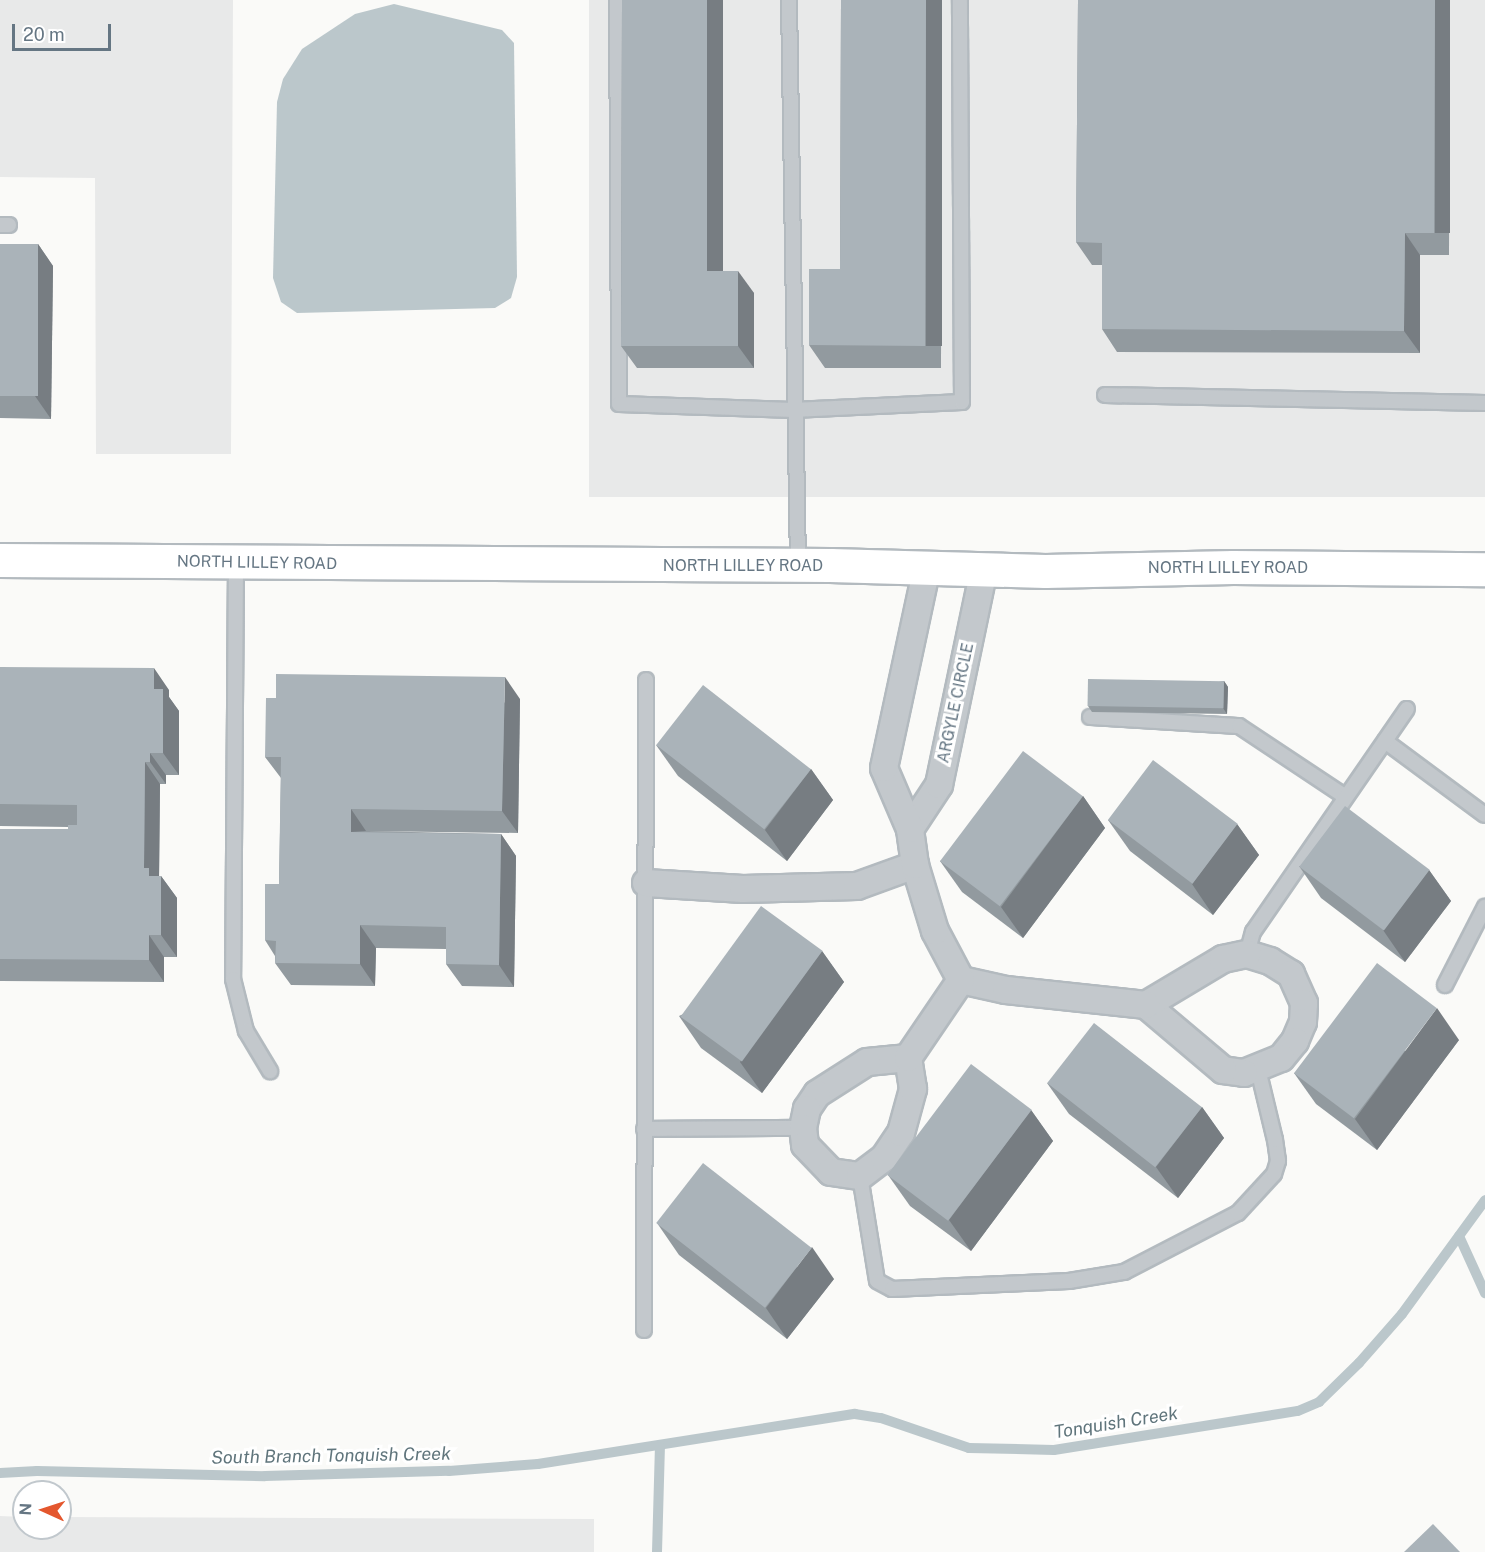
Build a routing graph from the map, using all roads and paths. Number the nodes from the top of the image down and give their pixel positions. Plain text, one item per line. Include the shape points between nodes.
1 (617, 0) edge
2 (789, 0) edge
3 (960, 0) edge
4 (1105, 395) dead end
5 (1485, 403) edge
6 (793, 410) junction
7 (0, 560) edge
8 (236, 562) junction
9 (798, 565) junction
10 (927, 568) junction
11 (984, 570) junction
12 (1485, 570) edge
13 (646, 680) dead end
14 (1407, 709) dead end
15 (1089, 717) dead end
16 (1385, 741) junction
17 (1346, 797) junction
18 (1485, 815) edge
19 (910, 829) junction
20 (915, 865) junction
21 (646, 884) junction
22 (1485, 907) edge
23 (1246, 954) junction
24 (961, 980) junction
25 (1444, 985) dead end
26 (1146, 1005) junction
27 (908, 1058) junction
28 (1258, 1069) junction
29 (270, 1071) dead end
30 (803, 1128) junction
31 (644, 1129) junction
32 (860, 1176) junction
33 (644, 1330) dead end

1 - 6 lane via 619,404
2 - 6 lane
3 - 6 lane via 963,402
4 - 5 lane
6 - 9 lane
7 - 8 street, NORTH LILLEY ROAD
8 - 9 street, NORTH LILLEY ROAD
8 - 29 lane via 233,979 246,1031
9 - 10 street, NORTH LILLEY ROAD
10 - 11 street, NORTH LILLEY ROAD
10 - 19 street via 884,768
11 - 12 street, NORTH LILLEY ROAD
11 - 19 street, ARGYLE CIRCLE via 939,785
13 - 21 lane
14 - 16 lane
15 - 17 lane via 1239,726
16 - 17 lane
16 - 18 lane
17 - 23 lane via 1253,932
19 - 20 street
20 - 21 street via 857,886 743,889
20 - 24 street via 935,931
21 - 31 lane
22 - 25 lane
23 - 26 street via 1223,959
23 - 28 street via 1270,961 1291,974 1305,1003 1304,1022 1295,1041 1281,1058
24 - 26 street via 1006,990
24 - 27 street
26 - 28 street via 1223,1070 1244,1073
27 - 30 street via 867,1062 817,1094 807,1109
27 - 32 street via 913,1089 901,1133 884,1158
28 - 32 lane via 1275,1140 1278,1161 1274,1174 1238,1213 1124,1272 1069,1281 892,1288 877,1281
30 - 31 lane
30 - 32 street via 805,1145 831,1172
31 - 33 lane

